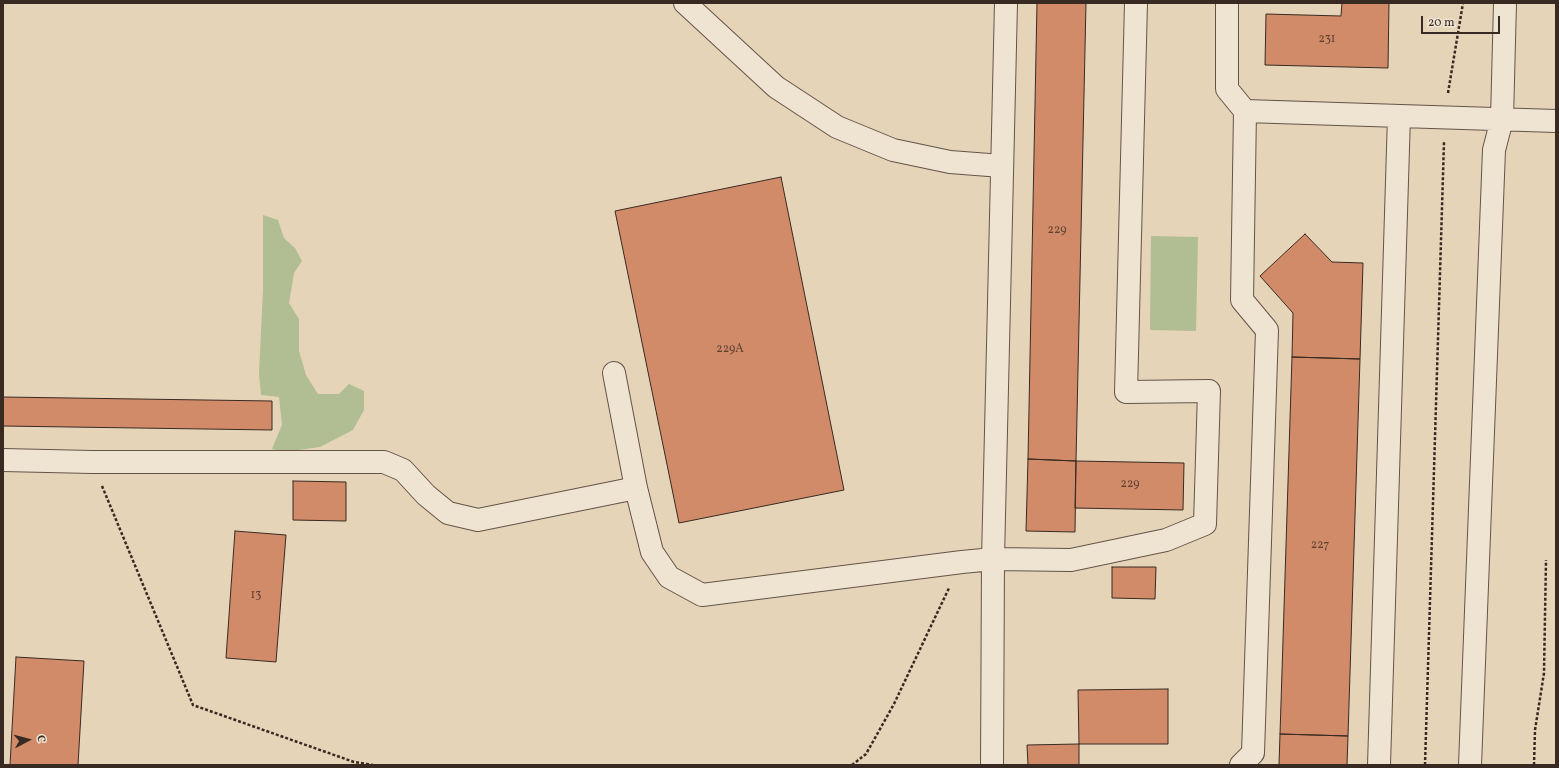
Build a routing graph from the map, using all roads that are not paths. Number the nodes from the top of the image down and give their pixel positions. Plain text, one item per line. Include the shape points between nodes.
1 (685, 3) edge
2 (1006, 3) edge
3 (1136, 3) edge
4 (1227, 3) edge
5 (1505, 3) edge
6 (1245, 111) junction
7 (1398, 116) junction
8 (1502, 119) junction
9 (1556, 121) edge
10 (1002, 166) junction
11 (614, 373) dead end
12 (3, 460) edge
13 (636, 488) junction
14 (993, 559) junction
15 (992, 765) edge
16 (1241, 765) edge
17 (1379, 765) edge
18 (1470, 765) edge

1 - 10 lane via 776,86 837,127 893,150 950,162
2 - 10 lane
3 - 14 lane via 1126,392 1209,391 1205,524 1166,540 1071,560
4 - 6 lane via 1227,89
5 - 8 lane
6 - 7 lane
6 - 16 lane via 1242,300 1267,330 1252,752
7 - 8 lane
7 - 17 lane
8 - 9 lane
8 - 18 lane via 1494,150
10 - 14 lane
11 - 13 lane
12 - 13 lane via 384,462 403,470 448,513 478,520
13 - 14 lane via 652,552 669,577 702,595
14 - 15 lane

